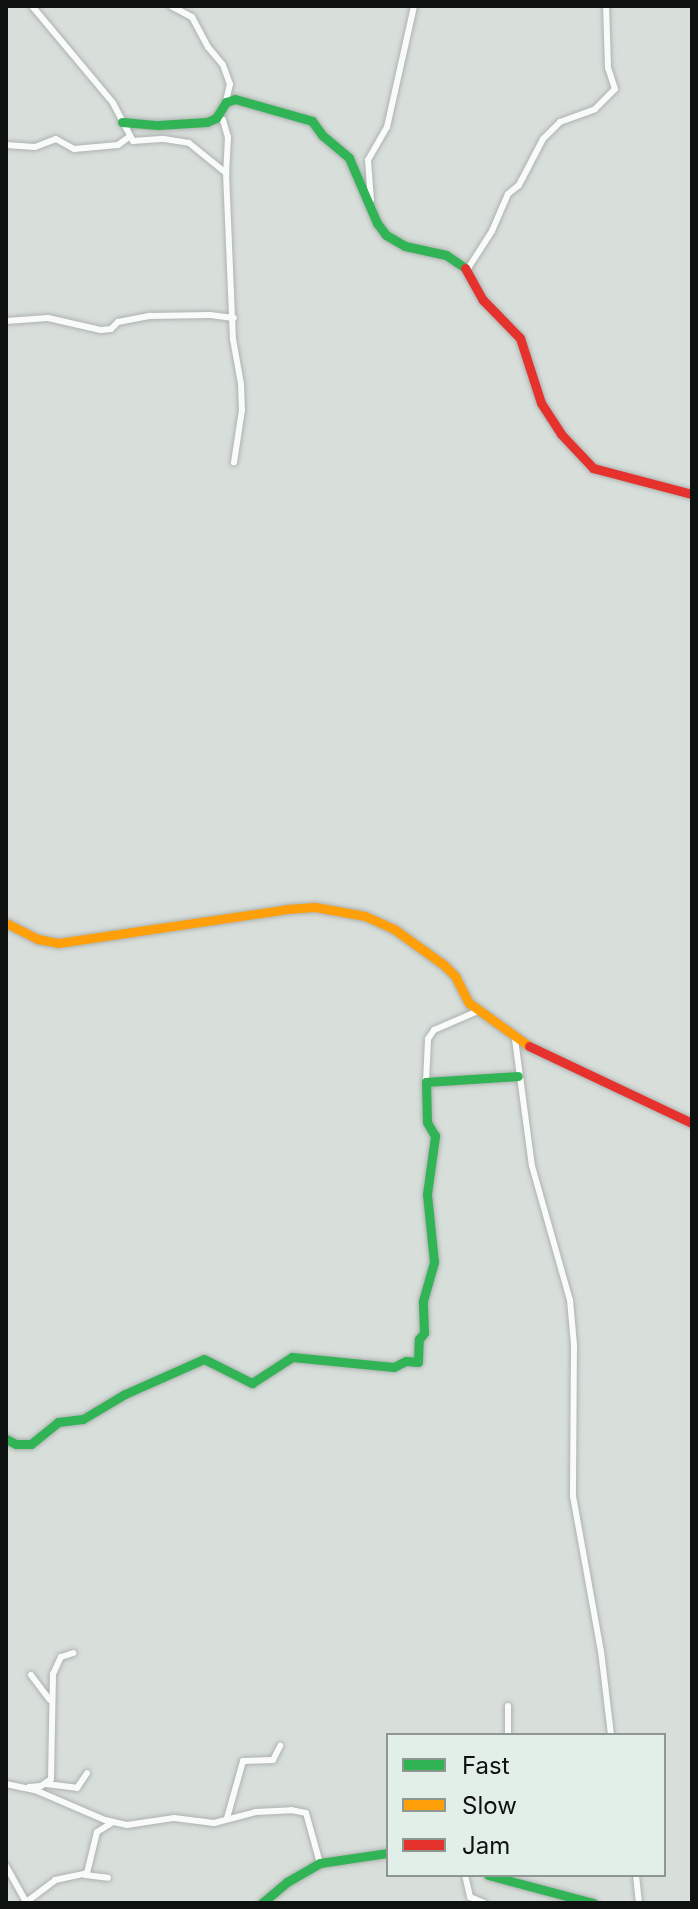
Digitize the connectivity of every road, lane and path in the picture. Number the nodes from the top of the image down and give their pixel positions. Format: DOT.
graph roads {
  1 [pos="32,6"];
  2 [pos="171,6"];
  3 [pos="414,6"];
  4 [pos="606,6"];
  5 [pos="226,102"];
  6 [pos="216,118"];
  7 [pos="122,122"];
  8 [pos="129,137"];
  9 [pos="6,145"];
  10 [pos="226,173"];
  11 [pos="370,207"];
  12 [pos="467,270"];
  13 [pos="234,318"];
  14 [pos="6,321"];
  15 [pos="234,462"];
  16 [pos="692,494"];
  17 [pos="6,923"];
  18 [pos="478,1011"];
  19 [pos="515,1039"];
  20 [pos="518,1076"];
  21 [pos="426,1082"];
  22 [pos="692,1123"];
  23 [pos="6,1439"];
  24 [pos="73,1653"];
  25 [pos="31,1675"];
  26 [pos="50,1700"];
  27 [pos="508,1706"];
  28 [pos="508,1733"];
  29 [pos="611,1733"];
  30 [pos="280,1746"];
  31 [pos="87,1773"];
  32 [pos="6,1784"];
  33 [pos="46,1784"];
  34 [pos="25,1787"];
  35 [pos="227,1818"];
  36 [pos="113,1822"];
  37 [pos="386,1853"];
  38 [pos="320,1863"];
  39 [pos="6,1866"];
  40 [pos="85,1875"];
  41 [pos="465,1877"];
  42 [pos="496,1877"];
  43 [pos="532,1877"];
  44 [pos="636,1877"];
  45 [pos="108,1878"];
  46 [pos="530,1886"];
  47 [pos="25,1902"];
  48 [pos="262,1903"];
  49 [pos="484,1903"];
  50 [pos="593,1903"];
  51 [pos="639,1903"];
  1 -- 7 [label="street"];
  2 -- 5 [label="street"];
  3 -- 11 [label="street"];
  4 -- 12 [label="street"];
  5 -- 6 [label="street"];
  5 -- 11 [label="street"];
  6 -- 7 [label="street"];
  6 -- 10 [label="street"];
  7 -- 8 [label="street"];
  8 -- 9 [label="street"];
  8 -- 10 [label="street"];
  10 -- 13 [label="street"];
  11 -- 12 [label="street"];
  12 -- 16 [label="street"];
  13 -- 14 [label="street"];
  13 -- 15 [label="street"];
  17 -- 18 [label="street"];
  18 -- 19 [label="street"];
  18 -- 21 [label="street"];
  19 -- 20 [label="street"];
  19 -- 22 [label="street"];
  20 -- 21 [label="street"];
  20 -- 29 [label="street"];
  21 -- 23 [label="street"];
  24 -- 26 [label="street"];
  25 -- 26 [label="street"];
  26 -- 33 [label="street"];
  27 -- 28 [label="street"];
  30 -- 35 [label="street"];
  31 -- 33 [label="street"];
  32 -- 34 [label="street"];
  33 -- 34 [label="street"];
  34 -- 36 [label="street"];
  35 -- 36 [label="street"];
  35 -- 38 [label="street"];
  36 -- 40 [label="street"];
  37 -- 38 [label="street"];
  38 -- 48 [label="street"];
  39 -- 47 [label="street"];
  40 -- 45 [label="street"];
  40 -- 47 [label="street"];
  41 -- 49 [label="street"];
  42 -- 46 [label="street"];
  43 -- 46 [label="street"];
  44 -- 51 [label="street"];
  46 -- 50 [label="street"];
}
